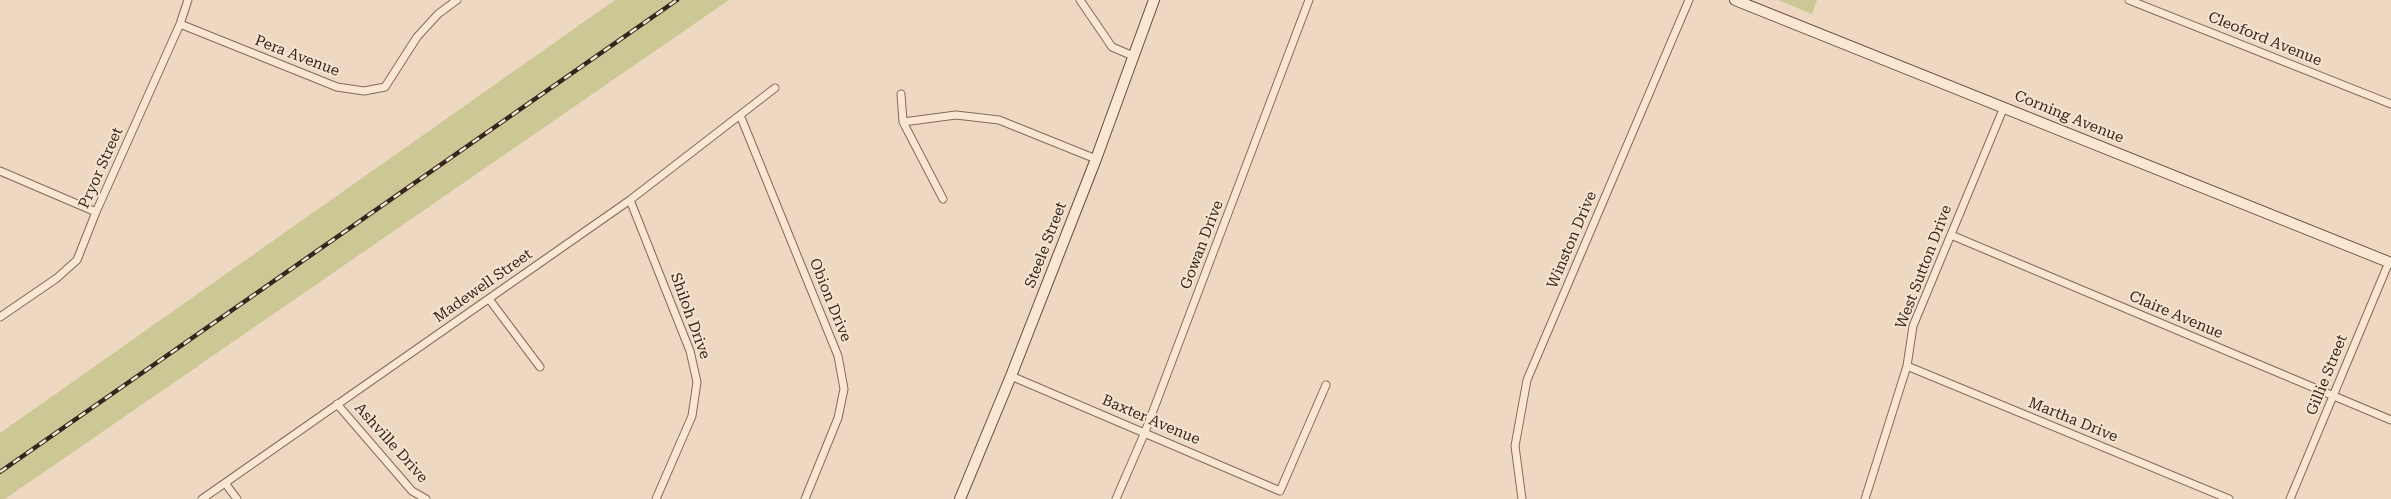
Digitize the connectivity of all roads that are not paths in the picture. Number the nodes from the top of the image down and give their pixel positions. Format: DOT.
graph roads {
  1 [pos="188,0"];
  2 [pos="457,0"];
  3 [pos="1080,0"];
  4 [pos="1154,0"];
  5 [pos="1310,0"];
  6 [pos="1690,0"];
  7 [pos="1735,0"];
  8 [pos="2129,0"];
  9 [pos="2146,3"];
  10 [pos="180,24"];
  11 [pos="1133,56"];
  12 [pos="775,88"];
  13 [pos="901,94"];
  14 [pos="2391,104"];
  15 [pos="2004,107"];
  16 [pos="740,115"];
  17 [pos="903,122"];
  18 [pos="1096,159"];
  19 [pos="0,171"];
  20 [pos="630,200"];
  21 [pos="943,200"];
  22 [pos="96,212"];
  23 [pos="1951,235"];
  24 [pos="2390,262"];
  25 [pos="489,299"];
  26 [pos="0,317"];
  27 [pos="1907,366"];
  28 [pos="540,367"];
  29 [pos="1011,376"];
  30 [pos="1326,385"];
  31 [pos="2333,396"];
  32 [pos="337,404"];
  33 [pos="2391,420"];
  34 [pos="1145,432"];
  35 [pos="225,483"];
  36 [pos="202,499"];
  37 [pos="237,499"];
  38 [pos="426,499"];
  39 [pos="656,499"];
  40 [pos="805,499"];
  41 [pos="960,499"];
  42 [pos="1116,499"];
  43 [pos="1522,499"];
  44 [pos="1865,499"];
  45 [pos="2228,499"];
  46 [pos="2290,499"];
  1 -- 10 [label="street, Pryor Street"];
  2 -- 10 [label="street, Pera Avenue"];
  3 -- 11 [label="street"];
  4 -- 11 [label="street, Steele Street"];
  5 -- 34 [label="street, Gowan Drive"];
  6 -- 43 [label="street, Winston Drive"];
  7 -- 15 [label="street, Corning Avenue"];
  8 -- 9 [label="street, Cleoford Avenue"];
  9 -- 14 [label="street, Cleoford Avenue"];
  10 -- 22 [label="street, Pryor Street"];
  11 -- 18 [label="street, Steele Street"];
  12 -- 16 [label="street, Madewell Street"];
  13 -- 17 [label="street"];
  15 -- 23 [label="street, West Sutton Drive"];
  15 -- 24 [label="street, Corning Avenue"];
  16 -- 20 [label="street, Madewell Street"];
  16 -- 40 [label="street, Obion Drive"];
  17 -- 18 [label="street"];
  17 -- 21 [label="street"];
  18 -- 29 [label="street, Steele Street"];
  19 -- 22 [label="street"];
  20 -- 25 [label="street, Madewell Street"];
  20 -- 39 [label="street, Shiloh Drive"];
  22 -- 26 [label="street, Pryor Street"];
  23 -- 27 [label="street, West Sutton Drive"];
  23 -- 31 [label="street, Claire Avenue"];
  24 -- 31 [label="street, Gillie Street"];
  25 -- 28 [label="street"];
  25 -- 32 [label="street, Madewell Street"];
  27 -- 44 [label="street, West Sutton Drive"];
  27 -- 45 [label="street, Martha Drive"];
  29 -- 34 [label="street, Baxter Avenue"];
  29 -- 41 [label="street, Steele Street"];
  30 -- 34 [label="street, Baxter Avenue"];
  31 -- 33 [label="street, Claire Avenue"];
  31 -- 46 [label="street, Gillie Street"];
  32 -- 35 [label="street, Madewell Street"];
  32 -- 38 [label="street, Ashville Drive"];
  34 -- 42 [label="street, Gowan Drive"];
  35 -- 36 [label="street, Madewell Street"];
  35 -- 37 [label="street"];
}
